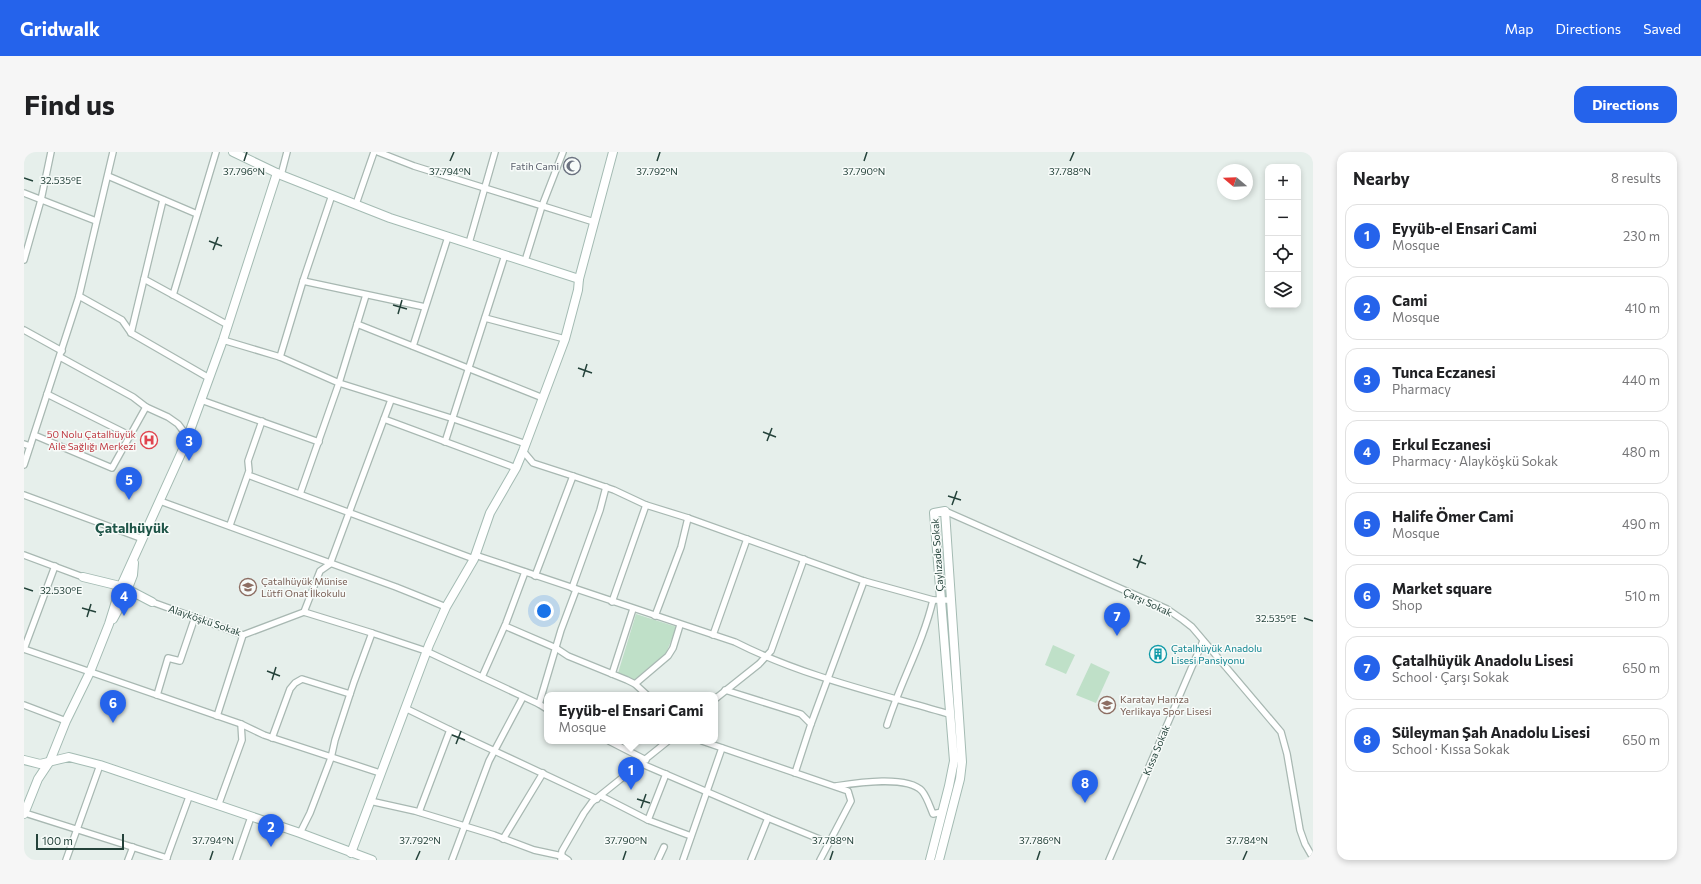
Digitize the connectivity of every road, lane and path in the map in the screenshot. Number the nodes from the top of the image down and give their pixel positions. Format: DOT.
graph roads {
  1 [pos="52,152"];
  2 [pos="113,152"];
  3 [pos="216,152"];
  4 [pos="233,152"];
  5 [pos="287,152"];
  6 [pos="374,152"];
  7 [pos="378,152"];
  8 [pos="495,152"];
  9 [pos="563,152"];
  10 [pos="613,152"];
  11 [pos="279,174"];
  12 [pos="108,176"];
  13 [pos="484,189"];
  14 [pos="24,193"];
  15 [pos="332,195"];
  16 [pos="41,200"];
  17 [pos="163,200"];
  18 [pos="356,204"];
  19 [pos="542,206"];
  20 [pos="197,214"];
  21 [pos="96,221"];
  22 [pos="594,222"];
  23 [pos="448,237"];
  24 [pos="469,243"];
  25 [pos="505,255"];
  26 [pos="24,260"];
  27 [pos="525,261"];
  28 [pos="144,279"];
  29 [pos="579,279"];
  30 [pos="303,281"];
  31 [pos="173,295"];
  32 [pos="366,295"];
  33 [pos="80,296"];
  34 [pos="425,307"];
  35 [pos="485,318"];
  36 [pos="357,324"];
  37 [pos="228,325"];
  38 [pos="24,330"];
  39 [pos="131,333"];
  40 [pos="565,339"];
  41 [pos="223,340"];
  42 [pos="413,346"];
  43 [pos="61,354"];
  44 [pos="280,357"];
  45 [pos="470,368"];
  46 [pos="209,378"];
  47 [pos="339,383"];
  48 [pos="47,394"];
  49 [pos="543,398"];
  50 [pos="201,400"];
  51 [pos="391,400"];
  52 [pos="146,407"];
  53 [pos="384,419"];
  54 [pos="454,419"];
  55 [pos="262,421"];
  56 [pos="34,435"];
  57 [pos="131,436"];
  58 [pos="187,436"];
  59 [pos="319,442"];
  60 [pos="445,442"];
  61 [pos="27,445"];
  62 [pos="524,448"];
  63 [pos="24,465"];
  64 [pos="516,468"];
  65 [pos="248,475"];
  66 [pos="573,476"];
  67 [pos="606,487"];
  68 [pos="300,494"];
  69 [pos="24,495"];
  70 [pos="160,500"];
  71 [pos="646,505"];
  72 [pos="945,511"];
  73 [pos="349,513"];
  74 [pos="688,518"];
  75 [pos="230,525"];
  76 [pos="143,539"];
  77 [pos="747,539"];
  78 [pos="24,555"];
  79 [pos="474,557"];
  80 [pos="804,559"];
  81 [pos="330,564"];
  82 [pos="55,566"];
  83 [pos="525,572"];
  84 [pos="535,576"];
  85 [pos="83,577"];
  86 [pos="864,581"];
  87 [pos="574,589"];
  88 [pos="123,591"];
  89 [pos="937,600"];
  90 [pos="950,600"];
  91 [pos="152,602"];
  92 [pos="612,602"];
  93 [pos="446,608"];
  94 [pos="632,609"];
  95 [pos="304,612"];
  96 [pos="655,616"];
  97 [pos="195,617"];
  98 [pos="680,625"];
  99 [pos="505,626"];
  100 [pos="372,633"];
  101 [pos="243,635"];
  102 [pos="713,635"];
  103 [pos="1203,641"];
  104 [pos="556,648"];
  105 [pos="24,649"];
  106 [pos="426,652"];
  107 [pos="766,658"];
  108 [pos="90,672"];
  109 [pos="612,674"];
  110 [pos="482,677"];
  111 [pos="829,679"];
  112 [pos="635,684"];
  113 [pos="725,690"];
  114 [pos="644,692"];
  115 [pos="350,694"];
  116 [pos="157,695"];
  117 [pos="718,696"];
  118 [pos="524,697"];
  119 [pos="895,699"];
  120 [pos="24,704"];
  121 [pos="539,704"];
  122 [pos="544,707"];
  123 [pos="405,708"];
  124 [pos="949,714"];
  125 [pos="217,716"];
  126 [pos="66,721"];
  127 [pos="241,724"];
  128 [pos="811,724"];
  129 [pos="887,725"];
  130 [pos="450,730"];
  131 [pos="272,738"];
  132 [pos="614,744"];
  133 [pos="665,744"];
  134 [pos="711,744"];
  135 [pos="722,748"];
  136 [pos="495,750"];
  137 [pos="331,758"];
  138 [pos="24,760"];
  139 [pos="50,761"];
  140 [pos="644,762"];
  141 [pos="100,765"];
  142 [pos="380,773"];
  143 [pos="543,773"];
  144 [pos="795,773"];
  145 [pos="666,774"];
  146 [pos="836,786"];
  147 [pos="707,793"];
  148 [pos="189,796"];
  149 [pos="599,798"];
  150 [pos="370,801"];
  151 [pos="218,806"];
  152 [pos="419,812"];
  153 [pos="942,812"];
  154 [pos="24,814"];
  155 [pos="251,817"];
  156 [pos="768,818"];
  157 [pos="648,820"];
  158 [pos="464,826"];
  159 [pos="77,829"];
  160 [pos="300,833"];
  161 [pos="692,836"];
  162 [pos="503,838"];
  163 [pos="829,842"];
  164 [pos="133,847"];
  165 [pos="664,847"];
  166 [pos="352,853"];
  167 [pos="561,858"];
  168 [pos="1313,858"];
  169 [pos="167,859"];
  170 [pos="66,860"];
  171 [pos="128,860"];
  172 [pos="236,860"];
  173 [pos="372,860"];
  174 [pos="452,860"];
  175 [pos="568,860"];
  176 [pos="658,860"];
  177 [pos="683,860"];
  178 [pos="751,860"];
  179 [pos="823,860"];
  180 [pos="930,860"];
  181 [pos="939,860"];
  182 [pos="1109,860"];
  1 -- 16 [label="street"];
  2 -- 12 [label="street"];
  3 -- 20 [label="street"];
  4 -- 11 [label="street"];
  5 -- 11 [label="street"];
  6 -- 18 [label="street"];
  7 -- 13 [label="street"];
  8 -- 13 [label="street"];
  9 -- 19 [label="street"];
  10 -- 22 [label="street"];
  11 -- 15 [label="street"];
  11 -- 37 [label="street"];
  12 -- 17 [label="street"];
  12 -- 21 [label="street"];
  13 -- 19 [label="street"];
  13 -- 24 [label="street"];
  14 -- 16 [label="street"];
  15 -- 18 [label="street"];
  15 -- 30 [label="street"];
  16 -- 21 [label="street"];
  16 -- 26 [label="street"];
  17 -- 20 [label="street"];
  17 -- 28 [label="street"];
  18 -- 23 [label="street"];
  19 -- 22 [label="street"];
  19 -- 27 [label="street"];
  20 -- 31 [label="street"];
  21 -- 33 [label="street"];
  22 -- 29 [label="street"];
  23 -- 24 [label="street"];
  23 -- 34 [label="street"];
  24 -- 25 [label="street"];
  25 -- 27 [label="street"];
  25 -- 35 [label="street"];
  27 -- 29 [label="street"];
  28 -- 31 [label="street"];
  28 -- 39 [label="street"];
  29 -- 40 [label="street"];
  30 -- 32 [label="street"];
  30 -- 44 [label="street"];
  31 -- 37 [label="street"];
  32 -- 34 [label="street"];
  32 -- 36 [label="street"];
  33 -- 39 [label="street"];
  33 -- 43 [label="street"];
  34 -- 42 [label="street"];
  35 -- 40 [label="street"];
  35 -- 45 [label="street"];
  36 -- 42 [label="street"];
  36 -- 47 [label="street"];
  37 -- 41 [label="street"];
  38 -- 43 [label="street"];
  39 -- 46 [label="street"];
  40 -- 49 [label="street"];
  41 -- 44 [label="street"];
  41 -- 46 [label="street"];
  42 -- 45 [label="street"];
  43 -- 48 [label="street"];
  43 -- 52 [label="street"];
  44 -- 47 [label="street"];
  45 -- 49 [label="street"];
  45 -- 54 [label="street"];
  46 -- 50 [label="street"];
  47 -- 51 [label="street"];
  47 -- 59 [label="street"];
  48 -- 56 [label="street"];
  48 -- 57 [label="street"];
  49 -- 62 [label="street"];
  50 -- 55 [label="street"];
  50 -- 58 [label="street"];
  51 -- 53 [label="street"];
  51 -- 54 [label="street"];
  52 -- 57 [label="street"];
  52 -- 58 [label="street"];
  53 -- 60 [label="street"];
  53 -- 73 [label="street"];
  54 -- 60 [label="street"];
  54 -- 62 [label="street"];
  55 -- 59 [label="street"];
  55 -- 65 [label="street"];
  56 -- 57 [label="street"];
  56 -- 61 [label="street"];
  58 -- 70 [label="street"];
  59 -- 68 [label="street"];
  60 -- 64 [label="street"];
  61 -- 63 [label="street"];
  62 -- 64 [label="street"];
  62 -- 66 [label="street"];
  64 -- 79 [label="street"];
  65 -- 68 [label="street"];
  65 -- 75 [label="street"];
  66 -- 67 [label="street"];
  66 -- 84 [label="street"];
  67 -- 71 [label="street"];
  67 -- 87 [label="street"];
  68 -- 73 [label="street"];
  69 -- 76 [label="street"];
  70 -- 75 [label="street"];
  70 -- 76 [label="street"];
  71 -- 74 [label="street"];
  71 -- 92 [label="street"];
  72 -- 89 [label="street, Çaylızade Sokak"];
  72 -- 90 [label="street, Çaylızade Sokak"];
  72 -- 103 [label="street, Çarşı Sokak"];
  73 -- 79 [label="street"];
  73 -- 81 [label="street"];
  74 -- 77 [label="street"];
  74 -- 96 [label="street"];
  75 -- 81 [label="street"];
  76 -- 88 [label="street"];
  77 -- 80 [label="street"];
  77 -- 102 [label="street"];
  78 -- 82 [label="street"];
  79 -- 83 [label="street"];
  79 -- 93 [label="street"];
  80 -- 86 [label="street"];
  80 -- 107 [label="street"];
  81 -- 93 [label="street"];
  81 -- 95 [label="street"];
  82 -- 85 [label="street"];
  82 -- 105 [label="street"];
  83 -- 84 [label="street"];
  83 -- 99 [label="street"];
  84 -- 87 [label="street"];
  85 -- 88 [label="street"];
  86 -- 89 [label="street"];
  86 -- 111 [label="street"];
  87 -- 92 [label="street"];
  87 -- 104 [label="street"];
  88 -- 91 [label="street"];
  88 -- 108 [label="street"];
  89 -- 90 [label="street"];
  89 -- 119 [label="street"];
  89 -- 124 [label="street, Çaylızade Sokak"];
  90 -- 181 [label="street, Çaylızade Sokak"];
  91 -- 97 [label="street, Alayköşkü Sokak"];
  92 -- 94 [label="street"];
  93 -- 106 [label="street"];
  94 -- 96 [label="street"];
  94 -- 109 [label="street"];
  95 -- 100 [label="street"];
  95 -- 101 [label="street, Alayköşkü Sokak"];
  96 -- 98 [label="street"];
  97 -- 101 [label="street, Alayköşkü Sokak"];
  97 -- 116 [label="street"];
  98 -- 102 [label="street"];
  98 -- 112 [label="street"];
  99 -- 104 [label="street"];
  99 -- 110 [label="street"];
  100 -- 106 [label="street"];
  100 -- 115 [label="street"];
  101 -- 125 [label="street"];
  102 -- 107 [label="street"];
  103 -- 168 [label="street, Çarşı Sokak"];
  103 -- 182 [label="street, Kıssa Sokak"];
  104 -- 109 [label="street"];
  104 -- 121 [label="street"];
  105 -- 108 [label="street"];
  106 -- 110 [label="street"];
  106 -- 123 [label="street"];
  107 -- 111 [label="street"];
  107 -- 113 [label="street"];
  108 -- 116 [label="street"];
  108 -- 126 [label="street"];
  109 -- 112 [label="street"];
  110 -- 118 [label="street"];
  111 -- 119 [label="street"];
  111 -- 128 [label="street"];
  112 -- 114 [label="street"];
  113 -- 117 [label="street"];
  113 -- 128 [label="street"];
  115 -- 131 [label="street"];
  115 -- 137 [label="street"];
  116 -- 125 [label="street"];
  118 -- 121 [label="street"];
  118 -- 136 [label="street"];
  119 -- 124 [label="street"];
  119 -- 129 [label="street"];
  120 -- 126 [label="street"];
  121 -- 122 [label="street"];
  123 -- 130 [label="street"];
  123 -- 142 [label="street"];
  124 -- 153 [label="street, Çaylızade Sokak"];
  125 -- 127 [label="street"];
  126 -- 139 [label="street"];
  127 -- 131 [label="street"];
  127 -- 151 [label="street"];
  128 -- 144 [label="street"];
  130 -- 136 [label="street"];
  130 -- 152 [label="street"];
  131 -- 137 [label="street"];
  132 -- 140 [label="street"];
  133 -- 140 [label="street"];
  134 -- 135 [label="street"];
  135 -- 144 [label="street"];
  135 -- 147 [label="street"];
  136 -- 143 [label="street"];
  136 -- 158 [label="street"];
  137 -- 142 [label="street"];
  137 -- 160 [label="street"];
  138 -- 139 [label="street"];
  139 -- 141 [label="street"];
  139 -- 154 [label="street"];
  140 -- 145 [label="street"];
  140 -- 149 [label="street"];
  141 -- 148 [label="street"];
  141 -- 159 [label="street"];
  142 -- 150 [label="street"];
  143 -- 149 [label="street"];
  143 -- 162 [label="street"];
  144 -- 146 [label="street"];
  145 -- 147 [label="street"];
  145 -- 157 [label="street"];
  146 -- 153 [label="street"];
  146 -- 163 [label="street"];
  147 -- 156 [label="street"];
  147 -- 161 [label="street"];
  148 -- 151 [label="street"];
  148 -- 169 [label="street"];
  149 -- 157 [label="street"];
  149 -- 167 [label="street"];
  150 -- 152 [label="street"];
  150 -- 166 [label="street"];
  151 -- 155 [label="street"];
  152 -- 158 [label="street"];
  153 -- 180 [label="street, Çaylızade Sokak"];
  154 -- 159 [label="street"];
  155 -- 160 [label="street"];
  155 -- 172 [label="street"];
  156 -- 163 [label="street"];
  156 -- 178 [label="street"];
  157 -- 161 [label="street"];
  158 -- 162 [label="street"];
  158 -- 174 [label="street"];
  159 -- 164 [label="street"];
  159 -- 170 [label="street"];
  160 -- 166 [label="street"];
  161 -- 177 [label="street"];
  162 -- 167 [label="street"];
  163 -- 179 [label="street"];
  164 -- 169 [label="street"];
  164 -- 171 [label="street"];
  165 -- 176 [label="street"];
  166 -- 173 [label="street"];
  167 -- 175 [label="street"];
}
